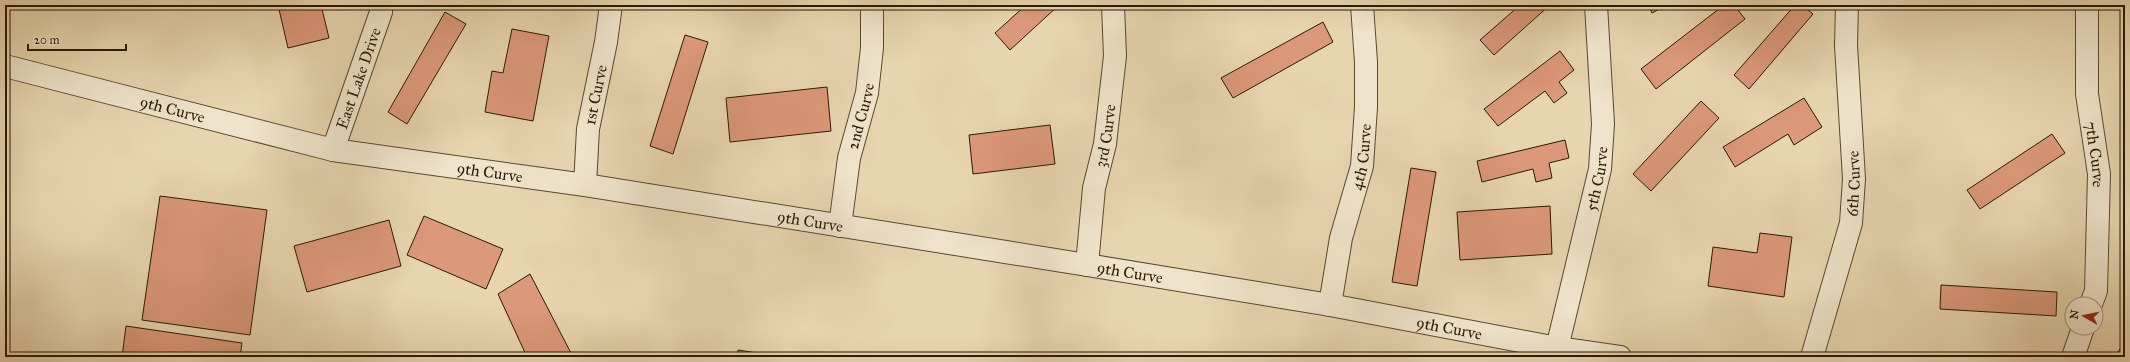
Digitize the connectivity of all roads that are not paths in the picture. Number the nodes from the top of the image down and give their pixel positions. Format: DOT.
graph roads {
  1 [pos="381,5"];
  2 [pos="611,5"];
  3 [pos="872,5"];
  4 [pos="1113,5"];
  5 [pos="1362,5"];
  6 [pos="1596,5"];
  7 [pos="1847,5"];
  8 [pos="2087,5"];
  9 [pos="5,66"];
  10 [pos="333,150"];
  11 [pos="585,185"];
  12 [pos="840,226"];
  13 [pos="1087,265"];
  14 [pos="2094,296"];
  15 [pos="1330,304"];
  16 [pos="2080,336"];
  17 [pos="1557,348"];
  18 [pos="1620,357"];
  19 [pos="1812,357"];
  20 [pos="2072,357"];
  1 -- 10 [label="street, East Lake Drive"];
  2 -- 11 [label="street, 1st Curve"];
  3 -- 12 [label="street, 2nd Curve"];
  4 -- 13 [label="street, 3rd Curve"];
  5 -- 15 [label="street, 4th Curve"];
  6 -- 17 [label="street, 5th Curve"];
  7 -- 19 [label="street, 6th Curve"];
  8 -- 14 [label="street, 7th Curve"];
  9 -- 10 [label="street, 9th Curve"];
  10 -- 11 [label="street, 9th Curve"];
  11 -- 12 [label="street, 9th Curve"];
  12 -- 13 [label="street, 9th Curve"];
  13 -- 15 [label="street, 9th Curve"];
  15 -- 17 [label="street, 9th Curve"];
  16 -- 20 [label="street"];
  17 -- 18 [label="street, 9th Curve"];
}
